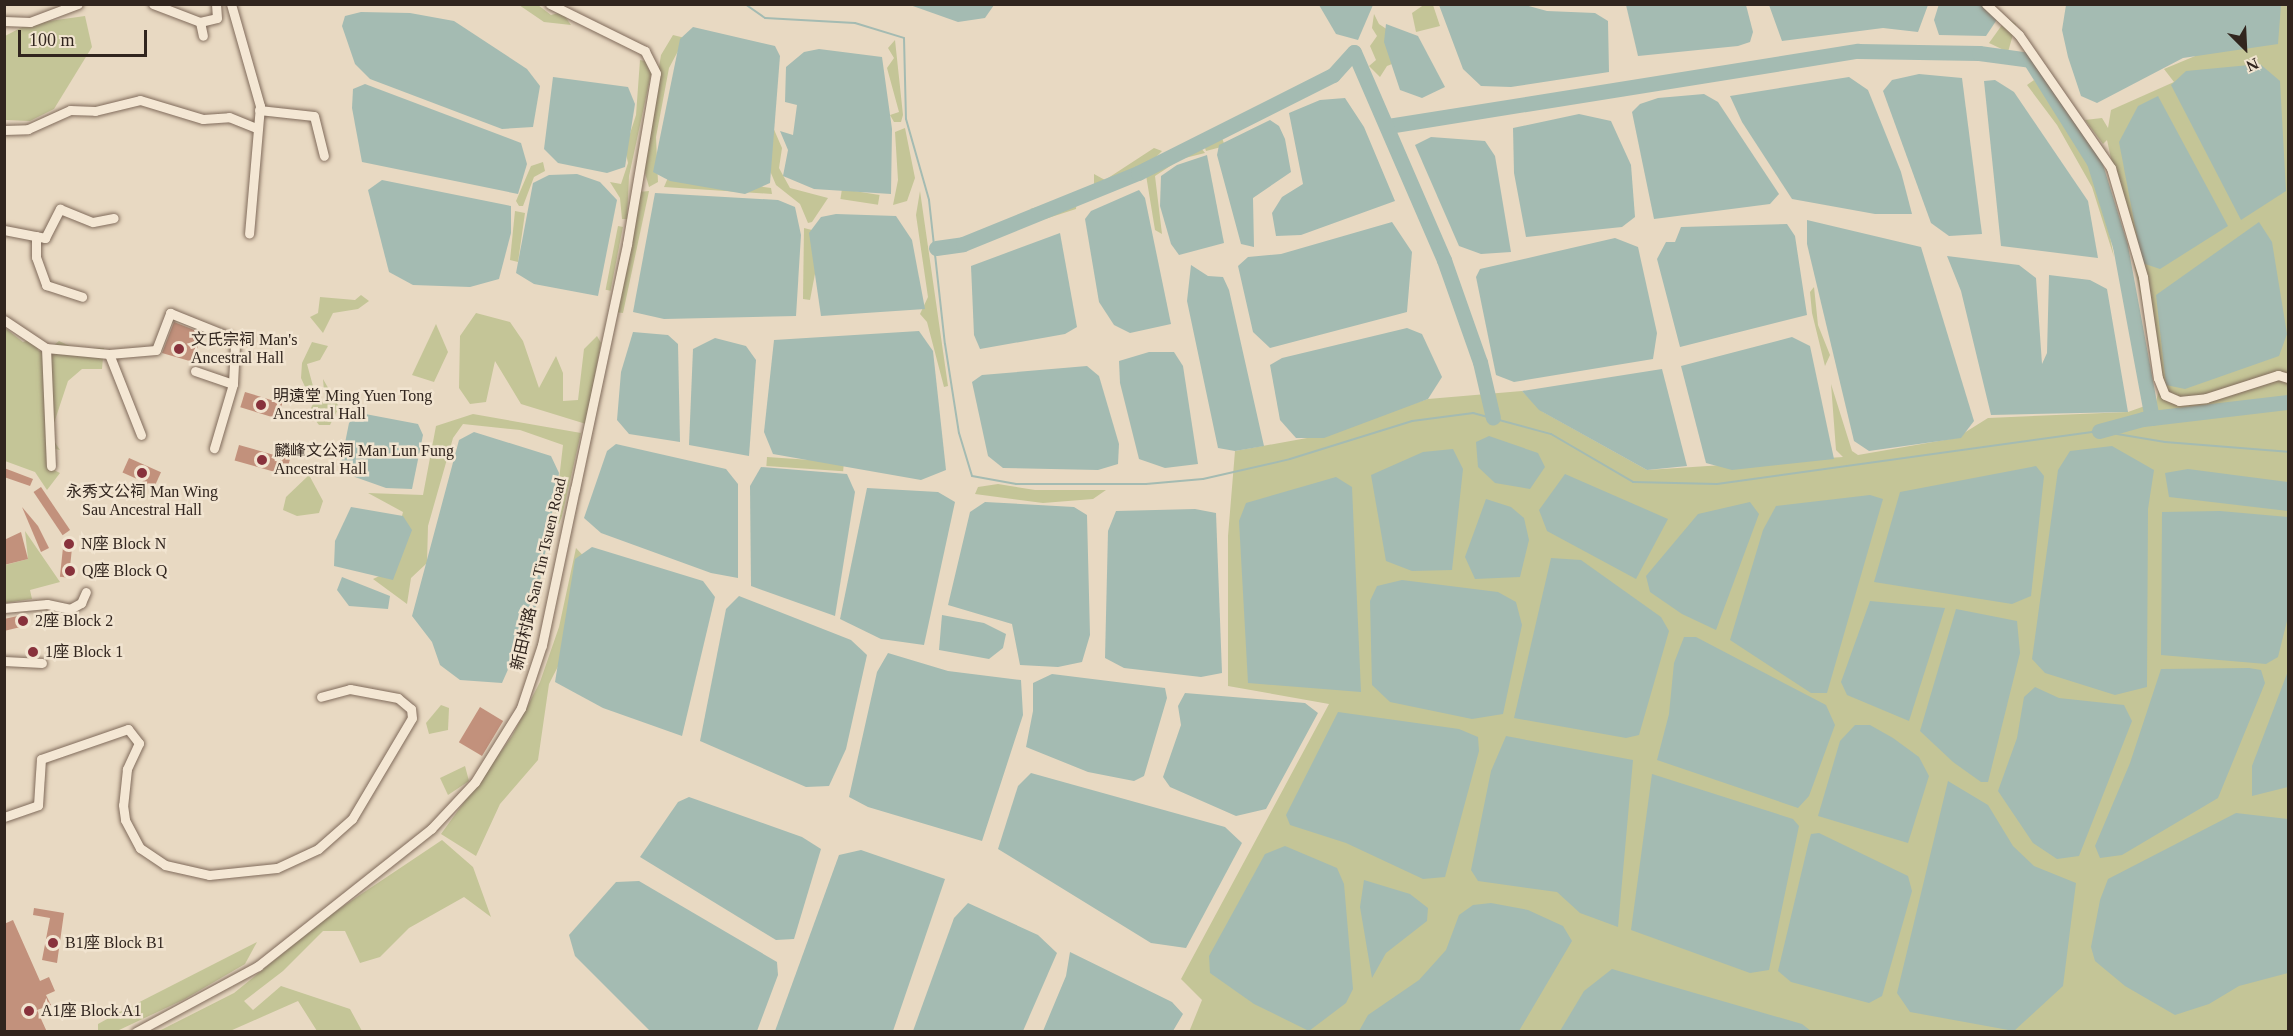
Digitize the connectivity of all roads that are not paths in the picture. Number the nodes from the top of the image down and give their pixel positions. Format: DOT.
graph roads {
  1 [pos="78,4"];
  2 [pos="153,4"];
  3 [pos="216,4"];
  4 [pos="231,4"];
  5 [pos="550,4"];
  6 [pos="1986,4"];
  7 [pos="4,21"];
  8 [pos="200,22"];
  9 [pos="203,36"];
  10 [pos="259,110"];
  11 [pos="256,128"];
  12 [pos="4,130"];
  13 [pos="324,156"];
  14 [pos="114,218"];
  15 [pos="4,230"];
  16 [pos="249,234"];
  17 [pos="36,236"];
  18 [pos="82,297"];
  19 [pos="4,320"];
  20 [pos="46,348"];
  21 [pos="109,354"];
  22 [pos="195,371"];
  23 [pos="2289,378"];
  24 [pos="233,384"];
  25 [pos="141,435"];
  26 [pos="214,448"];
  27 [pos="51,466"];
  28 [pos="86,592"];
  29 [pos="4,608"];
  30 [pos="4,661"];
  31 [pos="42,663"];
  32 [pos="321,697"];
  33 [pos="4,818"];
  34 [pos="136,1032"];
  1 -- 7 [label="street"];
  2 -- 8 [label="street"];
  3 -- 8 [label="street"];
  4 -- 10 [label="street"];
  5 -- 34 [label="street, 新田村路 San Tin Tsuen Road"];
  6 -- 23 [label="street"];
  8 -- 9 [label="street"];
  10 -- 11 [label="street"];
  10 -- 13 [label="street"];
  11 -- 12 [label="street"];
  11 -- 16 [label="street"];
  14 -- 17 [label="street"];
  15 -- 17 [label="street"];
  17 -- 18 [label="street"];
  19 -- 20 [label="street"];
  20 -- 21 [label="street"];
  20 -- 27 [label="street"];
  21 -- 24 [label="street"];
  21 -- 25 [label="street"];
  22 -- 24 [label="street"];
  24 -- 26 [label="street"];
  28 -- 29 [label="street"];
  30 -- 31 [label="street"];
  32 -- 33 [label="street"];
}
